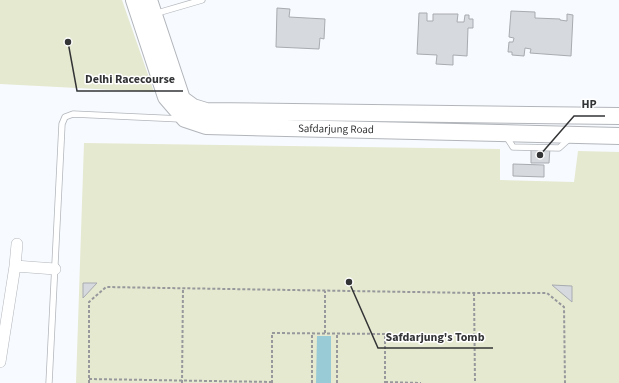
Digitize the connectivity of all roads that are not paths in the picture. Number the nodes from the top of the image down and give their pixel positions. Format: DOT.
graph roads {
  1 [pos="134,0"];
  2 [pos="202,0"];
  3 [pos="152,7"];
  4 [pos="504,114"];
  5 [pos="615,114"];
  6 [pos="196,115"];
  7 [pos="504,133"];
  8 [pos="618,136"];
  9 [pos="17,244"];
  10 [pos="15,266"];
  11 [pos="55,269"];
  12 [pos="0,362"];
  13 [pos="50,383"];
  1 -- 6 [label="main road"];
  2 -- 3 [label="lane"];
  3 -- 6 [label="main road, Safdarjung Road"];
  4 -- 5 [label="main road, Safdarjung Road"];
  4 -- 6 [label="main road, Safdarjung Road"];
  4 -- 7 [label="main road"];
  6 -- 7 [label="main road, Safdarjung Road"];
  6 -- 11 [label="lane"];
  7 -- 8 [label="main road, Safdarjung Road"];
  9 -- 10 [label="street"];
  10 -- 11 [label="street"];
  10 -- 12 [label="street"];
  11 -- 13 [label="lane"];
}
